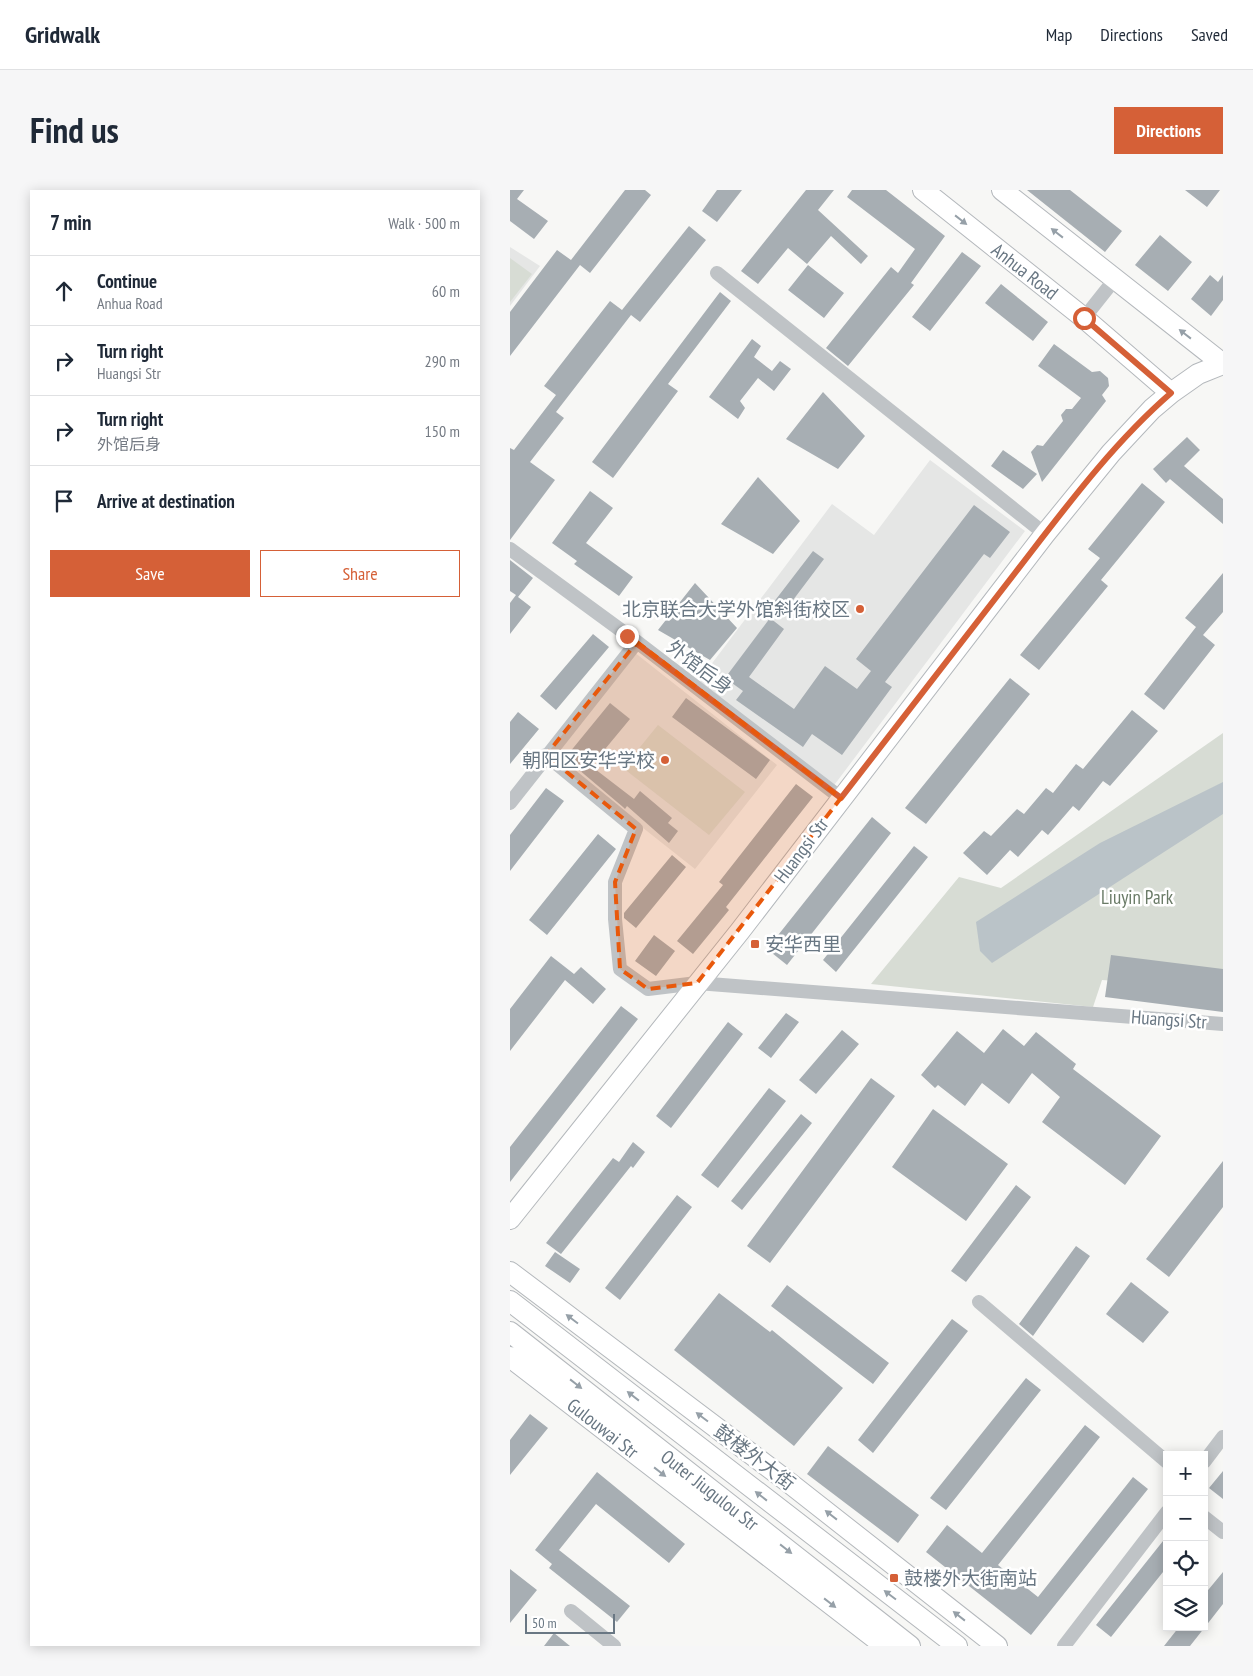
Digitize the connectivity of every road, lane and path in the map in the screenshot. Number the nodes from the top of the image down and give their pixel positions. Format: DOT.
graph roads {
  1 [pos="923,190"];
  2 [pos="1002,190"];
  3 [pos="717,273"];
  4 [pos="1115,279"];
  5 [pos="1084,318"];
  6 [pos="1223,364"];
  7 [pos="1171,393"];
  8 [pos="1045,534"];
  9 [pos="510,550"];
  10 [pos="636,642"];
  11 [pos="546,756"];
  12 [pos="841,798"];
  13 [pos="510,803"];
  14 [pos="697,983"];
  15 [pos="1223,1024"];
  16 [pos="510,1219"];
  17 [pos="510,1272"];
  18 [pos="510,1301"];
  19 [pos="980,1302"];
  20 [pos="510,1332"];
  21 [pos="510,1357"];
  22 [pos="1223,1437"];
  23 [pos="1208,1457"];
  24 [pos="1163,1459"];
  25 [pos="1163,1517"];
  26 [pos="1208,1520"];
  27 [pos="1223,1532"];
  28 [pos="570,1611"];
  29 [pos="614,1646"];
  30 [pos="885,1646"];
  31 [pos="910,1646"];
  32 [pos="957,1646"];
  33 [pos="997,1646"];
  34 [pos="1064,1646"];
  1 -- 5 [label="street, Anhua Road, one-way"];
  4 -- 2 [label="street, one-way"];
  3 -- 8 [label="street"];
  4 -- 5 [label="street"];
  6 -- 4 [label="street, one-way"];
  5 -- 7 [label="street, Anhua Road"];
  6 -- 7 [label="street, Huangsi Str"];
  7 -- 8 [label="street, Huangsi Str"];
  8 -- 12 [label="street, Huangsi Str"];
  9 -- 10 [label="street, 外馆后身"];
  10 -- 11 [label="street"];
  10 -- 12 [label="street, 外馆后身"];
  11 -- 13 [label="street"];
  11 -- 14 [label="street, Huangsi Str"];
  12 -- 14 [label="street, Huangsi Str"];
  14 -- 15 [label="street, Huangsi Str"];
  14 -- 16 [label="street, Huangsi Str"];
  33 -- 17 [label="street, 鼓楼外大街, one-way"];
  32 -- 18 [label="street, 鼓楼外大街, one-way"];
  19 -- 24 [label="street"];
  20 -- 31 [label="street, Outer Jiugulou Str, one-way"];
  21 -- 30 [label="street, Gulouwai Str, one-way"];
  22 -- 23 [label="street"];
  25 -- 34 [label="street"];
  26 -- 27 [label="street"];
  28 -- 29 [label="street"];
}
